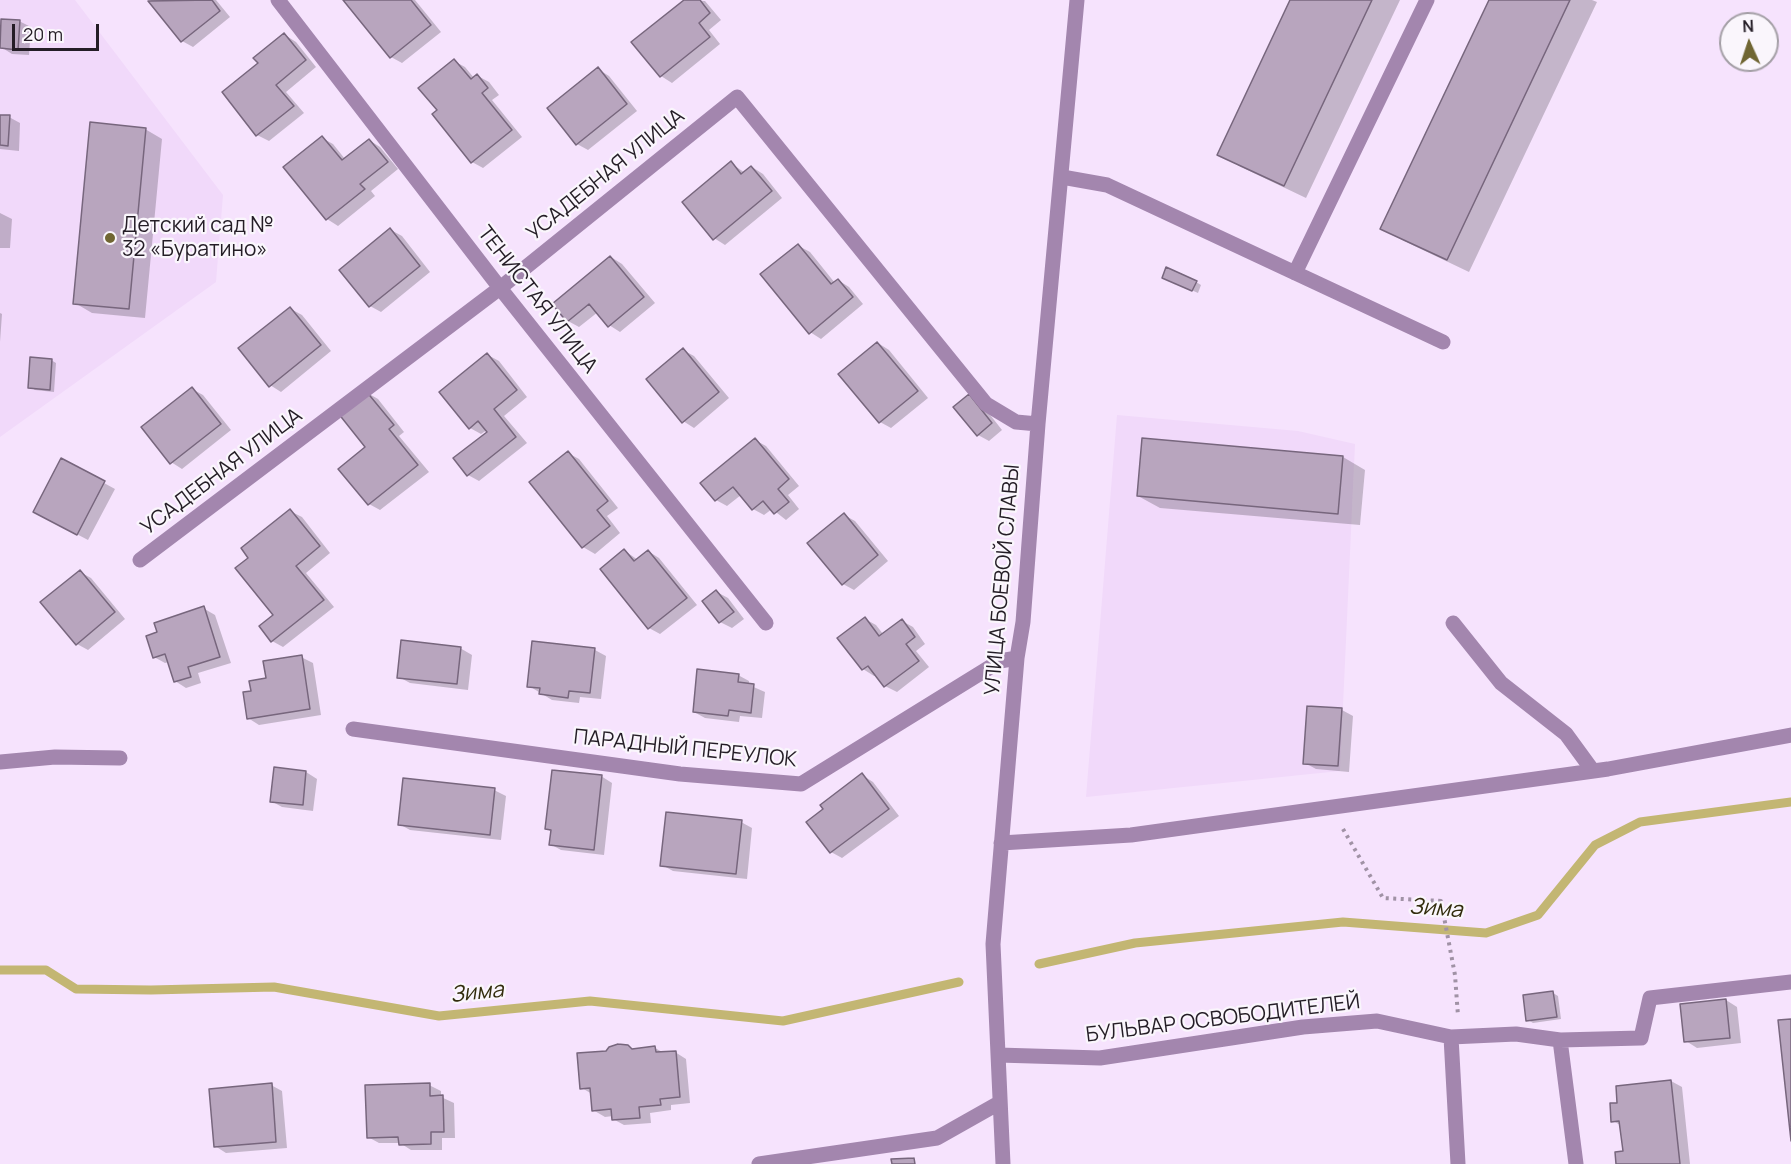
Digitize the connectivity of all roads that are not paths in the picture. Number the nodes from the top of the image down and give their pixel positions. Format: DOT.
graph roads {
  1 [pos="278,0"];
  2 [pos="1077,0"];
  3 [pos="1427,0"];
  4 [pos="1062,177"];
  5 [pos="1295,273"];
  6 [pos="500,288"];
  7 [pos="1443,342"];
  8 [pos="1038,424"];
  9 [pos="140,560"];
  10 [pos="766,623"];
  11 [pos="1453,623"];
  12 [pos="1017,658"];
  13 [pos="353,729"];
  14 [pos="1791,735"];
  15 [pos="120,758"];
  16 [pos="0,762"];
  17 [pos="1593,771"];
  18 [pos="1001,843"];
  19 [pos="1791,982"];
  20 [pos="1455,1037"];
  21 [pos="1560,1040"];
  22 [pos="998,1055"];
  23 [pos="999,1102"];
  24 [pos="759,1164"];
  25 [pos="1003,1164"];
  26 [pos="1458,1164"];
  27 [pos="1576,1164"];
  1 -- 6 [label="street, ТЕНИСТАЯ УЛИЦА"];
  2 -- 4 [label="street, УЛИЦА БОЕВОЙ СЛАВЫ"];
  3 -- 5 [label="street"];
  4 -- 5 [label="street"];
  4 -- 8 [label="street, УЛИЦА БОЕВОЙ СЛАВЫ"];
  5 -- 7 [label="street"];
  6 -- 8 [label="street, УСАДЕБНАЯ УЛИЦА"];
  6 -- 9 [label="street, УСАДЕБНАЯ УЛИЦА"];
  6 -- 10 [label="street, ТЕНИСТАЯ УЛИЦА"];
  8 -- 12 [label="street, УЛИЦА БОЕВОЙ СЛАВЫ"];
  11 -- 17 [label="street"];
  12 -- 13 [label="street, ПАРАДНЫЙ ПЕРЕУЛОК"];
  12 -- 18 [label="street, УЛИЦА БОЕВОЙ СЛАВЫ"];
  14 -- 17 [label="street"];
  15 -- 16 [label="street"];
  17 -- 18 [label="street"];
  18 -- 22 [label="street, УЛИЦА БОЕВОЙ СЛАВЫ"];
  19 -- 21 [label="street, БУЛЬВАР ОСВОБОДИТЕЛЕЙ"];
  20 -- 21 [label="street, БУЛЬВАР ОСВОБОДИТЕЛЕЙ"];
  20 -- 22 [label="street, БУЛЬВАР ОСВОБОДИТЕЛЕЙ"];
  20 -- 26 [label="street"];
  21 -- 27 [label="street"];
  22 -- 23 [label="street, УЛИЦА БОЕВОЙ СЛАВЫ"];
  23 -- 24 [label="street"];
  23 -- 25 [label="street, УЛИЦА БОЕВОЙ СЛАВЫ"];
}
